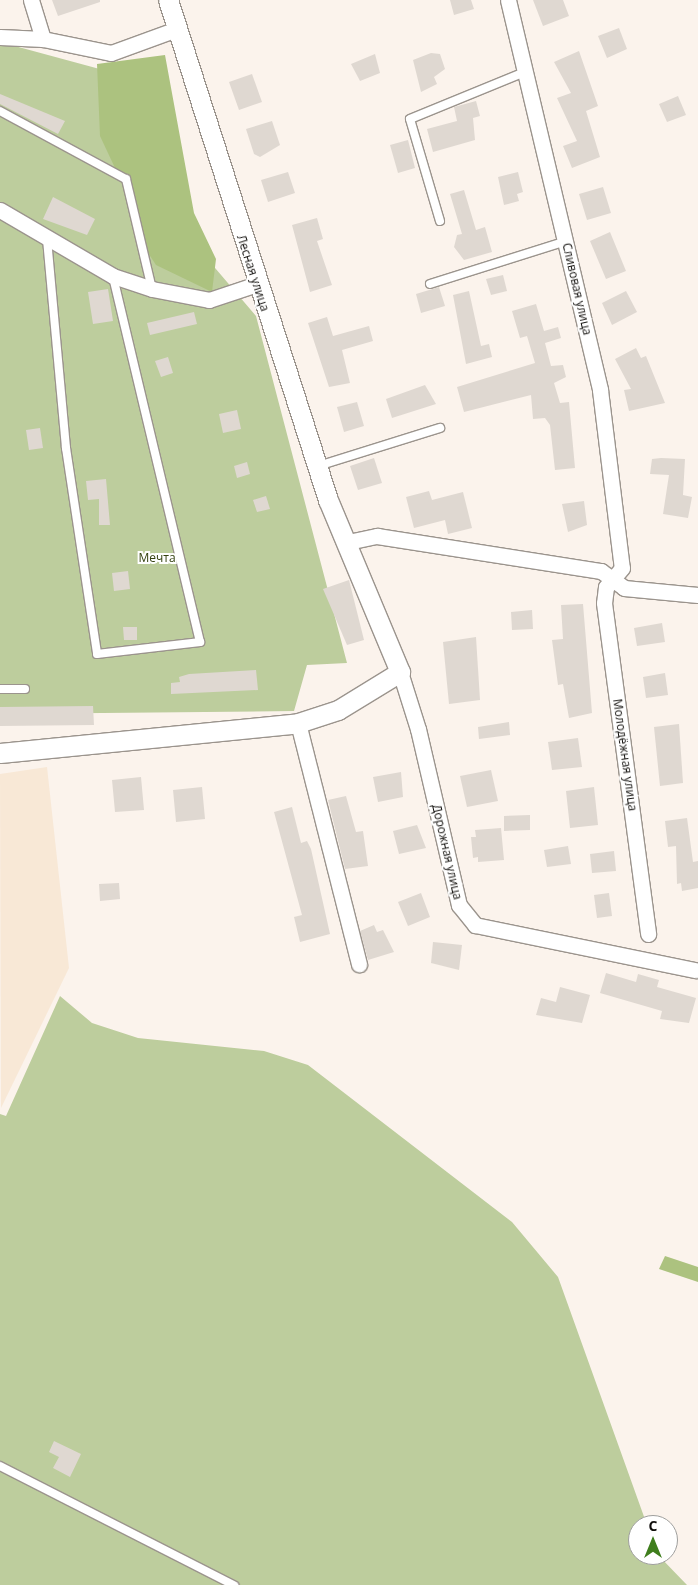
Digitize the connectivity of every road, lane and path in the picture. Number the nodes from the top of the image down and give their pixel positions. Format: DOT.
graph roads {
  1 [pos="31,0"];
  2 [pos="168,0"];
  3 [pos="508,0"];
  4 [pos="177,29"];
  5 [pos="0,37"];
  6 [pos="43,39"];
  7 [pos="527,71"];
  8 [pos="0,111"];
  9 [pos="0,210"];
  10 [pos="440,221"];
  11 [pos="47,236"];
  12 [pos="566,242"];
  13 [pos="113,276"];
  14 [pos="257,284"];
  15 [pos="430,284"];
  16 [pos="152,290"];
  17 [pos="440,428"];
  18 [pos="317,466"];
  19 [pos="348,542"];
  20 [pos="613,579"];
  21 [pos="698,595"];
  22 [pos="400,672"];
  23 [pos="25,688"];
  24 [pos="0,689"];
  25 [pos="298,723"];
  26 [pos="0,753"];
  27 [pos="648,934"];
  28 [pos="359,964"];
  29 [pos="695,970"];
  30 [pos="0,1466"];
  31 [pos="234,1585"];
  1 -- 6 [label="street"];
  2 -- 4 [label="street, Лесная улица"];
  3 -- 7 [label="street, Сливовая улица"];
  4 -- 6 [label="street"];
  4 -- 14 [label="street, Лесная улица"];
  5 -- 6 [label="street"];
  7 -- 10 [label="lane"];
  7 -- 12 [label="street, Сливовая улица"];
  8 -- 16 [label="lane"];
  9 -- 11 [label="street"];
  11 -- 13 [label="street"];
  11 -- 13 [label="lane"];
  12 -- 15 [label="lane"];
  12 -- 20 [label="street, Сливовая улица"];
  13 -- 16 [label="street"];
  14 -- 16 [label="street"];
  14 -- 18 [label="street, Лесная улица"];
  17 -- 18 [label="lane"];
  18 -- 19 [label="street, Лесная улица"];
  19 -- 20 [label="street"];
  19 -- 22 [label="street, Лесная улица"];
  20 -- 21 [label="street"];
  20 -- 27 [label="street, Молодёжная улица"];
  22 -- 25 [label="street"];
  22 -- 29 [label="street, Дорожная улица"];
  23 -- 24 [label="lane"];
  25 -- 26 [label="street"];
  25 -- 28 [label="street"];
  30 -- 31 [label="lane"];
}
